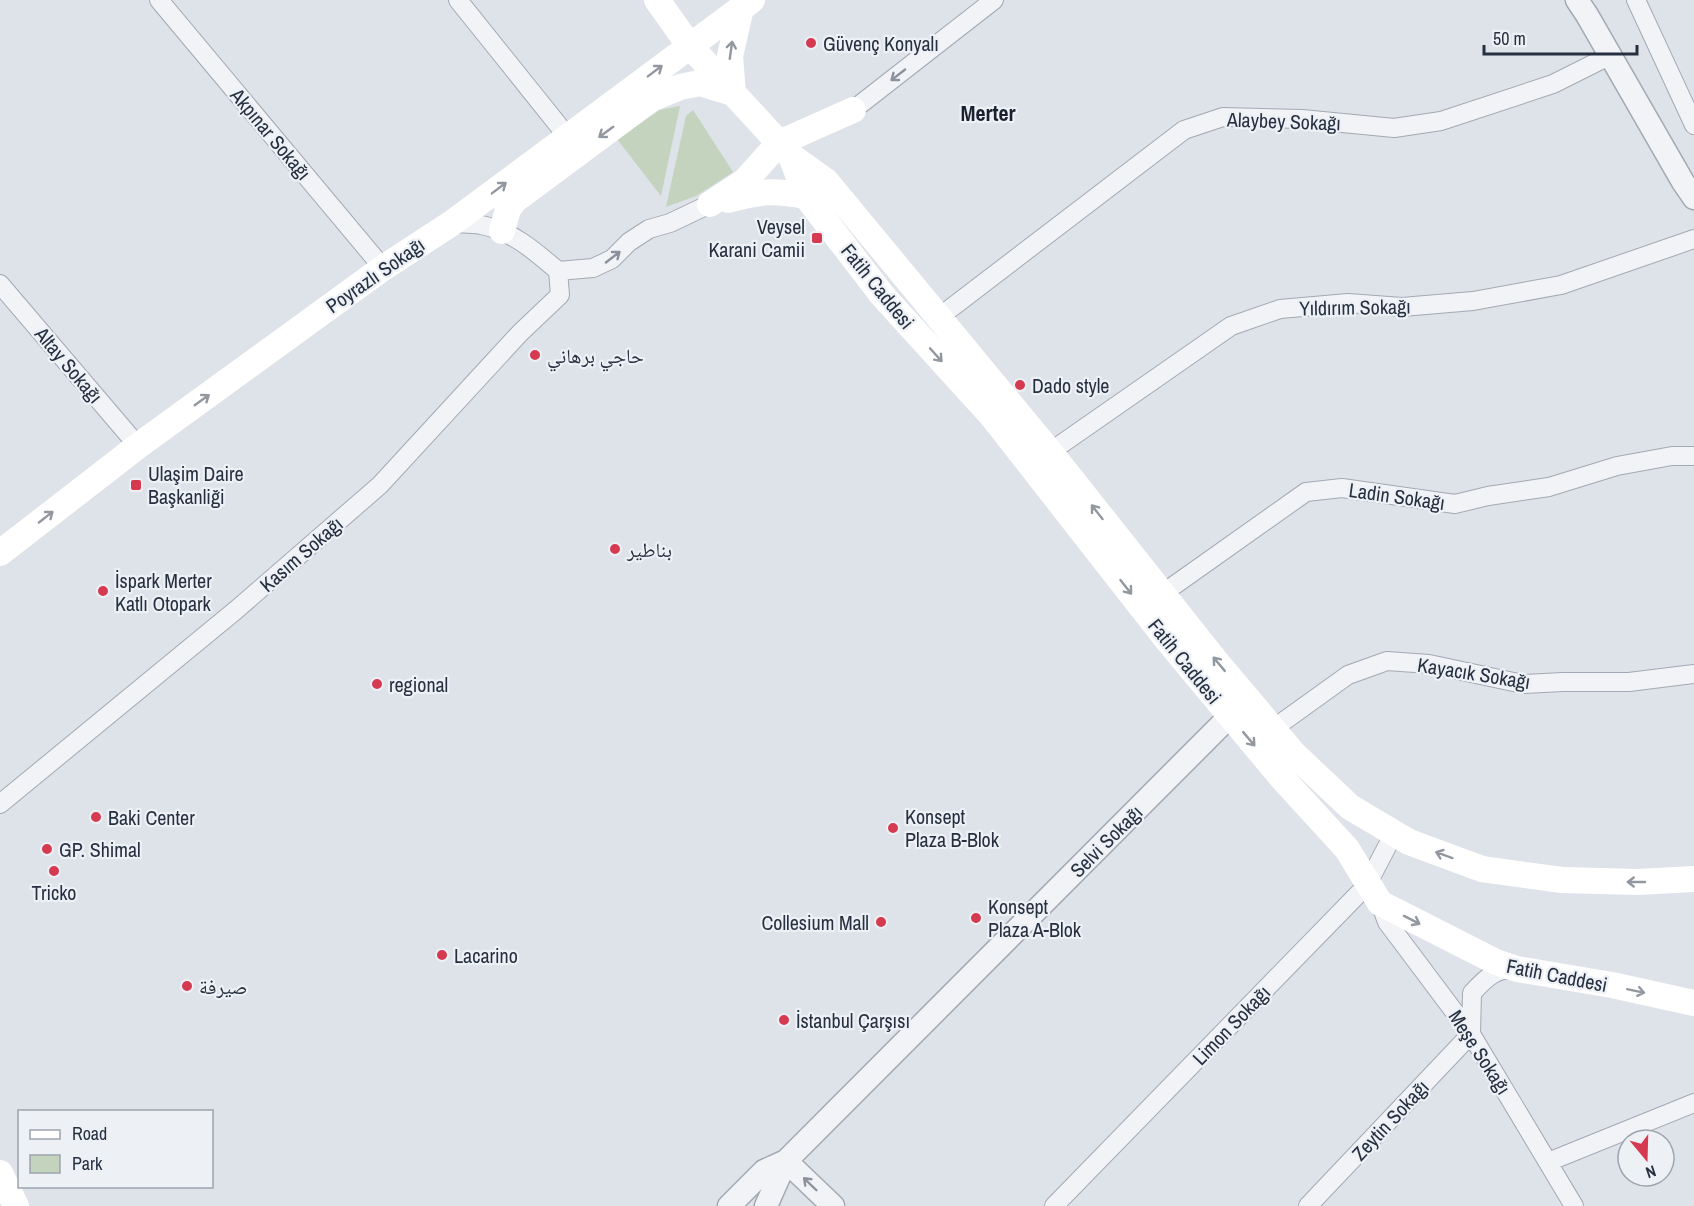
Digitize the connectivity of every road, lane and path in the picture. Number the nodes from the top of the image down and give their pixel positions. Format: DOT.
graph roads {
  1 [pos="159,0"];
  2 [pos="458,0"];
  3 [pos="657,0"];
  4 [pos="994,0"];
  5 [pos="1577,0"];
  6 [pos="1636,0"];
  7 [pos="747,4"];
  8 [pos="689,45"];
  9 [pos="1611,55"];
  10 [pos="733,93"];
  11 [pos="853,110"];
  12 [pos="1694,125"];
  13 [pos="567,136"];
  14 [pos="785,149"];
  15 [pos="806,196"];
  16 [pos="1694,198"];
  17 [pos="710,204"];
  18 [pos="452,223"];
  19 [pos="502,231"];
  20 [pos="1694,239"];
  21 [pos="383,268"];
  22 [pos="558,271"];
  23 [pos="0,285"];
  24 [pos="938,318"];
  25 [pos="138,446"];
  26 [pos="1050,452"];
  27 [pos="1694,456"];
  28 [pos="0,553"];
  29 [pos="1162,594"];
  30 [pos="1694,674"];
  31 [pos="1239,708"];
  32 [pos="1274,729"];
  33 [pos="0,804"];
  34 [pos="1394,833"];
  35 [pos="1694,879"];
  36 [pos="1373,894"];
  37 [pos="1517,969"];
  38 [pos="1694,1003"];
  39 [pos="1471,1034"];
  40 [pos="1694,1103"];
  41 [pos="786,1161"];
  42 [pos="1548,1162"];
  43 [pos="0,1173"];
  44 [pos="743,1201"];
  45 [pos="1568,1204"];
  46 [pos="16,1206"];
  47 [pos="766,1206"];
  48 [pos="833,1206"];
  49 [pos="1054,1206"];
  50 [pos="1308,1206"];
  1 -- 21 [label="street, Akpınar Sokağı"];
  2 -- 13 [label="street"];
  3 -- 8 [label="main road, Fatih Caddesi"];
  4 -- 11 [label="street, one-way"];
  5 -- 9 [label="street"];
  6 -- 12 [label="street"];
  7 -- 8 [label="main road, Poyrazlı Sokağı"];
  10 -- 7 [label="main road, one-way"];
  8 -- 10 [label="main road, Fatih Caddesi"];
  13 -- 8 [label="main road, Poyrazlı Sokağı, one-way"];
  9 -- 16 [label="street"];
  9 -- 24 [label="street, Alaybey Sokağı"];
  10 -- 14 [label="main road, Fatih Caddesi"];
  10 -- 19 [label="main road, one-way"];
  11 -- 14 [label="main road"];
  18 -- 13 [label="main road, Poyrazlı Sokağı, one-way"];
  14 -- 15 [label="main road, Fatih Caddesi"];
  14 -- 17 [label="main road"];
  14 -- 24 [label="main road, Fatih Caddesi"];
  15 -- 17 [label="main road"];
  15 -- 31 [label="main road, Fatih Caddesi, one-way"];
  22 -- 17 [label="street, one-way"];
  18 -- 19 [label="street"];
  18 -- 21 [label="main road, Poyrazlı Sokağı"];
  19 -- 22 [label="street"];
  20 -- 26 [label="street, Yıldırım Sokağı"];
  25 -- 21 [label="main road, Poyrazlı Sokağı, one-way"];
  22 -- 33 [label="street, Kasım Sokağı"];
  23 -- 25 [label="street, Altay Sokağı"];
  24 -- 26 [label="main road, Fatih Caddesi"];
  28 -- 25 [label="main road, Poyrazlı Sokağı, one-way"];
  29 -- 26 [label="main road, Fatih Caddesi, one-way"];
  27 -- 29 [label="street, Ladin Sokağı"];
  31 -- 29 [label="main road, Fatih Caddesi, one-way"];
  30 -- 32 [label="street, Kayacık Sokağı"];
  31 -- 32 [label="main road, Fatih Caddesi"];
  31 -- 36 [label="main road, Fatih Caddesi, one-way"];
  31 -- 41 [label="street, Selvi Sokağı"];
  32 -- 34 [label="main road, Fatih Caddesi"];
  35 -- 34 [label="main road, Fatih Caddesi, one-way"];
  34 -- 36 [label="street, Limon Sokağı"];
  36 -- 37 [label="main road, Fatih Caddesi, one-way"];
  36 -- 39 [label="street, Meşe Sokağı"];
  36 -- 49 [label="street, Limon Sokağı"];
  37 -- 38 [label="main road, Fatih Caddesi, one-way"];
  37 -- 39 [label="street"];
  39 -- 42 [label="street, Meşe Sokağı"];
  39 -- 50 [label="street, Zeytin Sokağı"];
  40 -- 42 [label="street"];
  41 -- 44 [label="street"];
  41 -- 47 [label="street"];
  48 -- 41 [label="street, one-way"];
  42 -- 45 [label="street, Meşe Sokağı"];
  43 -- 46 [label="main road"];
}
